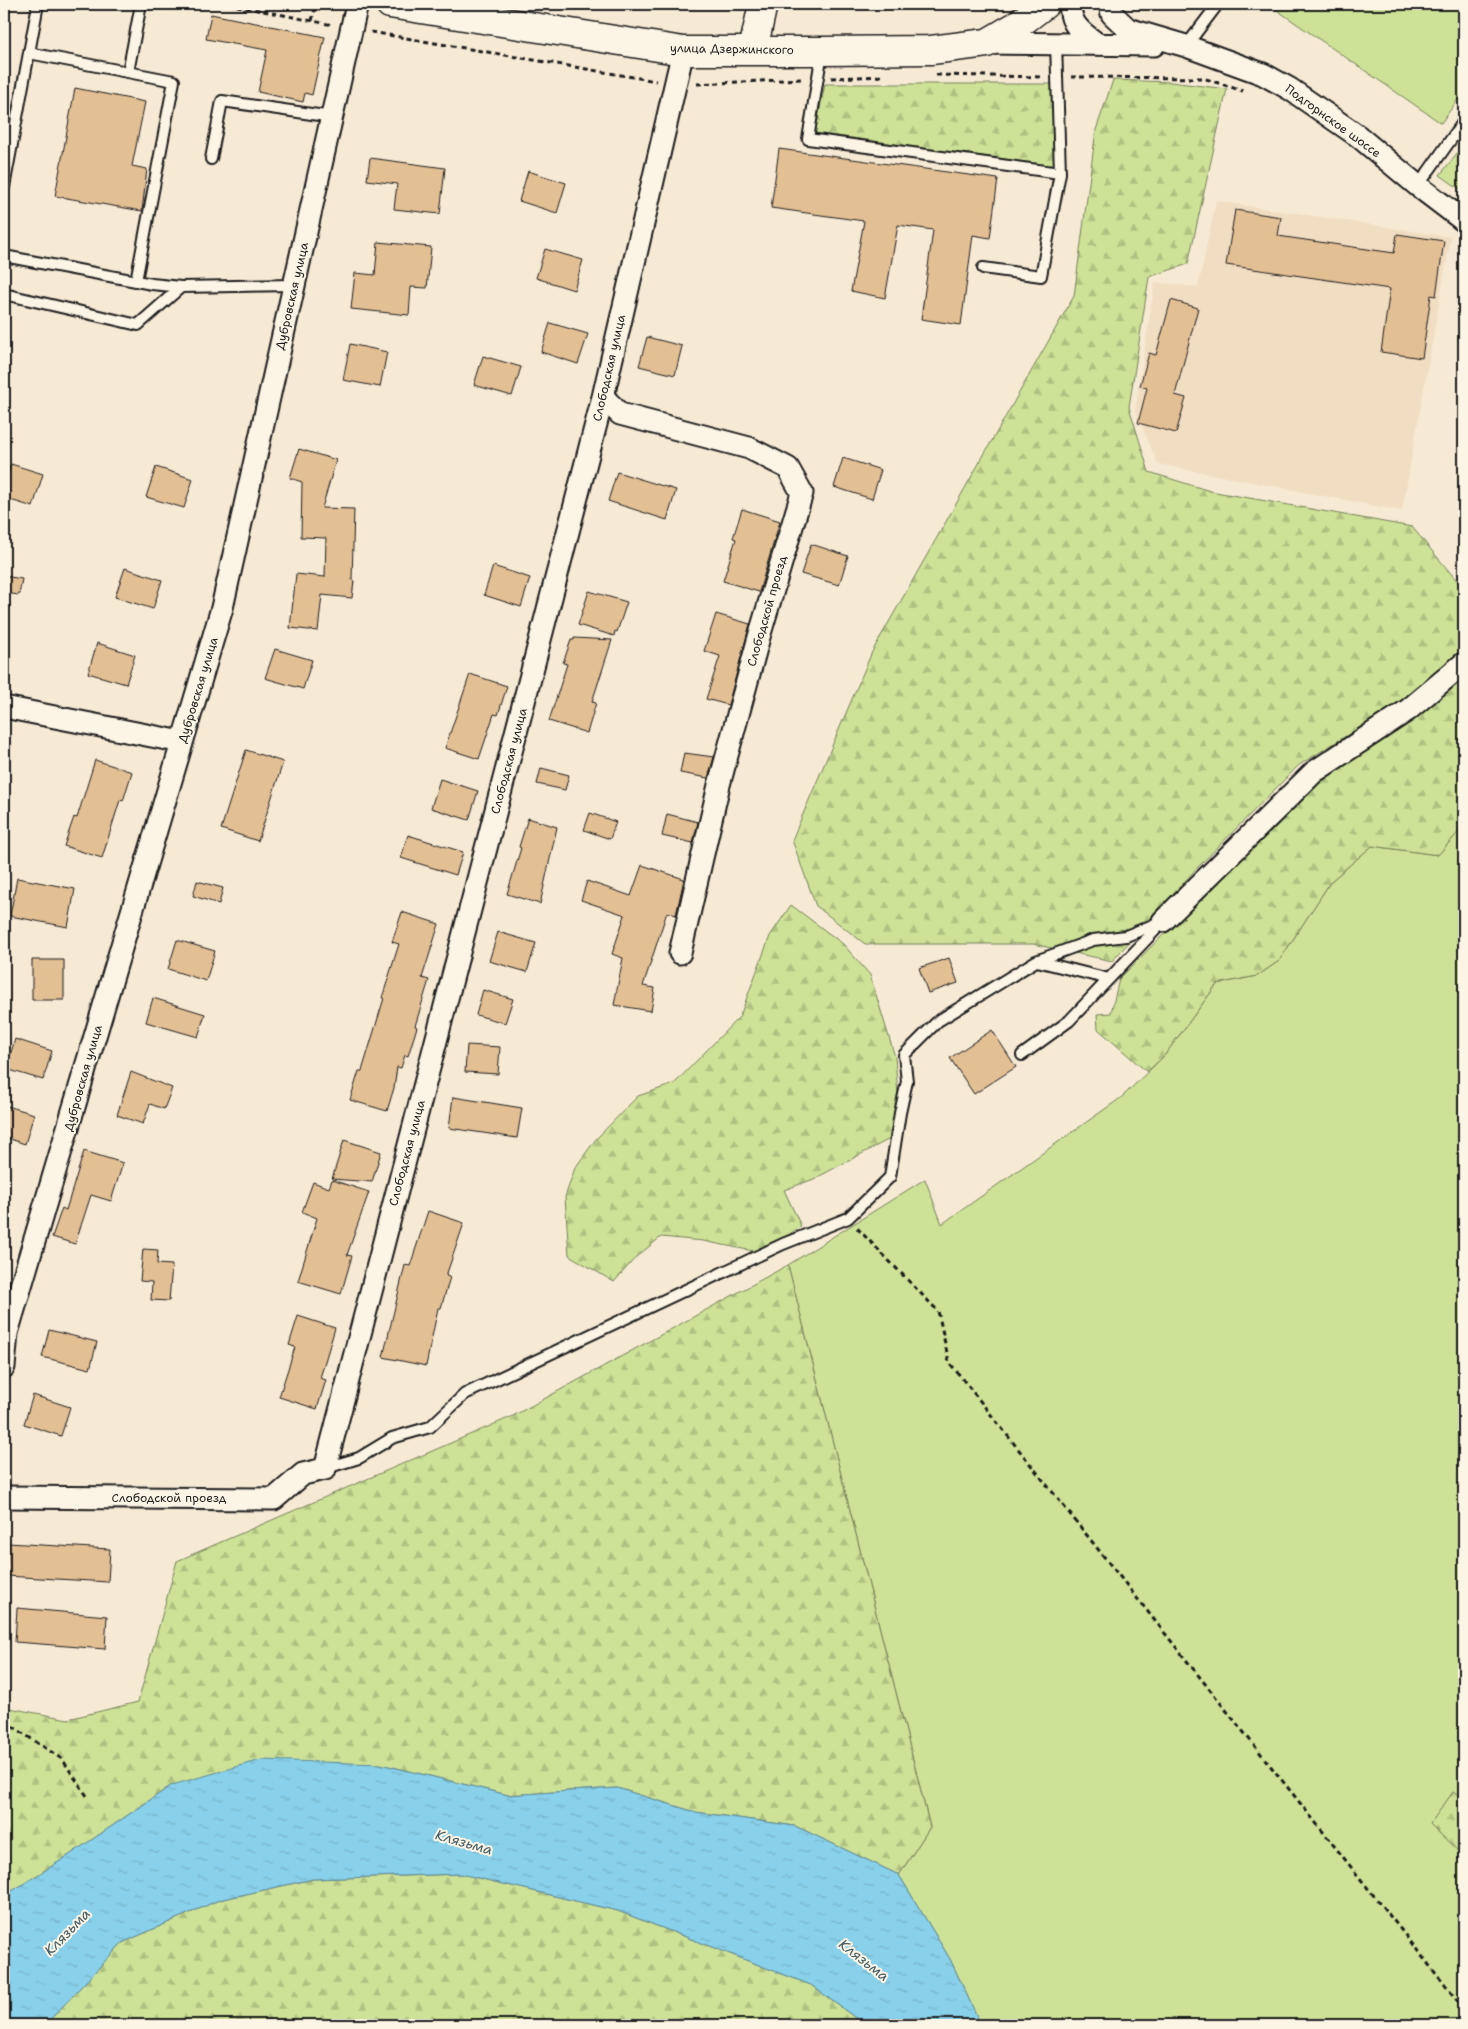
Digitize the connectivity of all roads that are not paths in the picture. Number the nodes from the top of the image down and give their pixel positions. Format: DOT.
graph roads {
  1 [pos="38,4"];
  2 [pos="141,4"];
  3 [pos="357,4"];
  4 [pos="390,4"];
  5 [pos="763,4"];
  6 [pos="1045,4"];
  7 [pos="1072,4"];
  8 [pos="1110,4"];
  9 [pos="1218,4"];
  10 [pos="986,43"];
  11 [pos="1056,43"];
  12 [pos="1096,43"];
  13 [pos="1186,46"];
  14 [pos="753,50"];
  15 [pos="683,51"];
  16 [pos="822,51"];
  17 [pos="29,53"];
  18 [pos="128,72"];
  19 [pos="332,117"];
  20 [pos="1464,121"];
  21 [pos="211,159"];
  22 [pos="1060,173"];
  23 [pos="1418,186"];
  24 [pos="4,187"];
  25 [pos="1464,221"];
  26 [pos="4,256"];
  27 [pos="983,268"];
  28 [pos="136,281"];
  29 [pos="294,285"];
  30 [pos="181,288"];
  31 [pos="4,294"];
  32 [pos="603,397"];
  33 [pos="1464,663"];
  34 [pos="4,707"];
  35 [pos="182,742"];
  36 [pos="1163,921"];
  37 [pos="680,953"];
  38 [pos="1036,961"];
  39 [pos="1109,979"];
  40 [pos="1022,1055"];
  41 [pos="4,1367"];
  42 [pos="325,1468"];
  43 [pos="4,1497"];
  1 -- 17 [label="lane"];
  2 -- 18 [label="lane"];
  3 -- 19 [label="street, Дубровская улица"];
  4 -- 15 [label="main road, улица Дзержинского"];
  5 -- 14 [label="main road"];
  6 -- 10 [label="main road"];
  7 -- 12 [label="street"];
  8 -- 13 [label="street"];
  9 -- 13 [label="lane"];
  10 -- 11 [label="street"];
  10 -- 16 [label="main road, улица Дзержинского"];
  11 -- 12 [label="street"];
  11 -- 22 [label="lane"];
  12 -- 13 [label="street"];
  13 -- 23 [label="street, Подгорнское шоссе"];
  14 -- 15 [label="main road, улица Дзержинского"];
  14 -- 16 [label="main road, улица Дзержинского"];
  15 -- 32 [label="street, Слободская улица"];
  16 -- 22 [label="lane"];
  17 -- 18 [label="lane"];
  17 -- 24 [label="lane"];
  18 -- 28 [label="lane"];
  19 -- 21 [label="lane"];
  19 -- 29 [label="street, Дубровская улица"];
  20 -- 23 [label="lane"];
  22 -- 27 [label="lane"];
  23 -- 25 [label="street, Подгорнское шоссе"];
  26 -- 28 [label="lane"];
  28 -- 30 [label="lane"];
  29 -- 30 [label="lane"];
  29 -- 35 [label="street, Дубровская улица"];
  30 -- 31 [label="lane"];
  32 -- 37 [label="street, Слободской проезд"];
  32 -- 42 [label="street, Слободская улица"];
  33 -- 36 [label="street"];
  34 -- 35 [label="street"];
  35 -- 41 [label="street, Дубровская улица"];
  36 -- 38 [label="lane"];
  36 -- 39 [label="lane"];
  38 -- 39 [label="lane"];
  38 -- 42 [label="lane"];
  39 -- 40 [label="lane"];
  42 -- 43 [label="street, Слободской проезд"];
}
